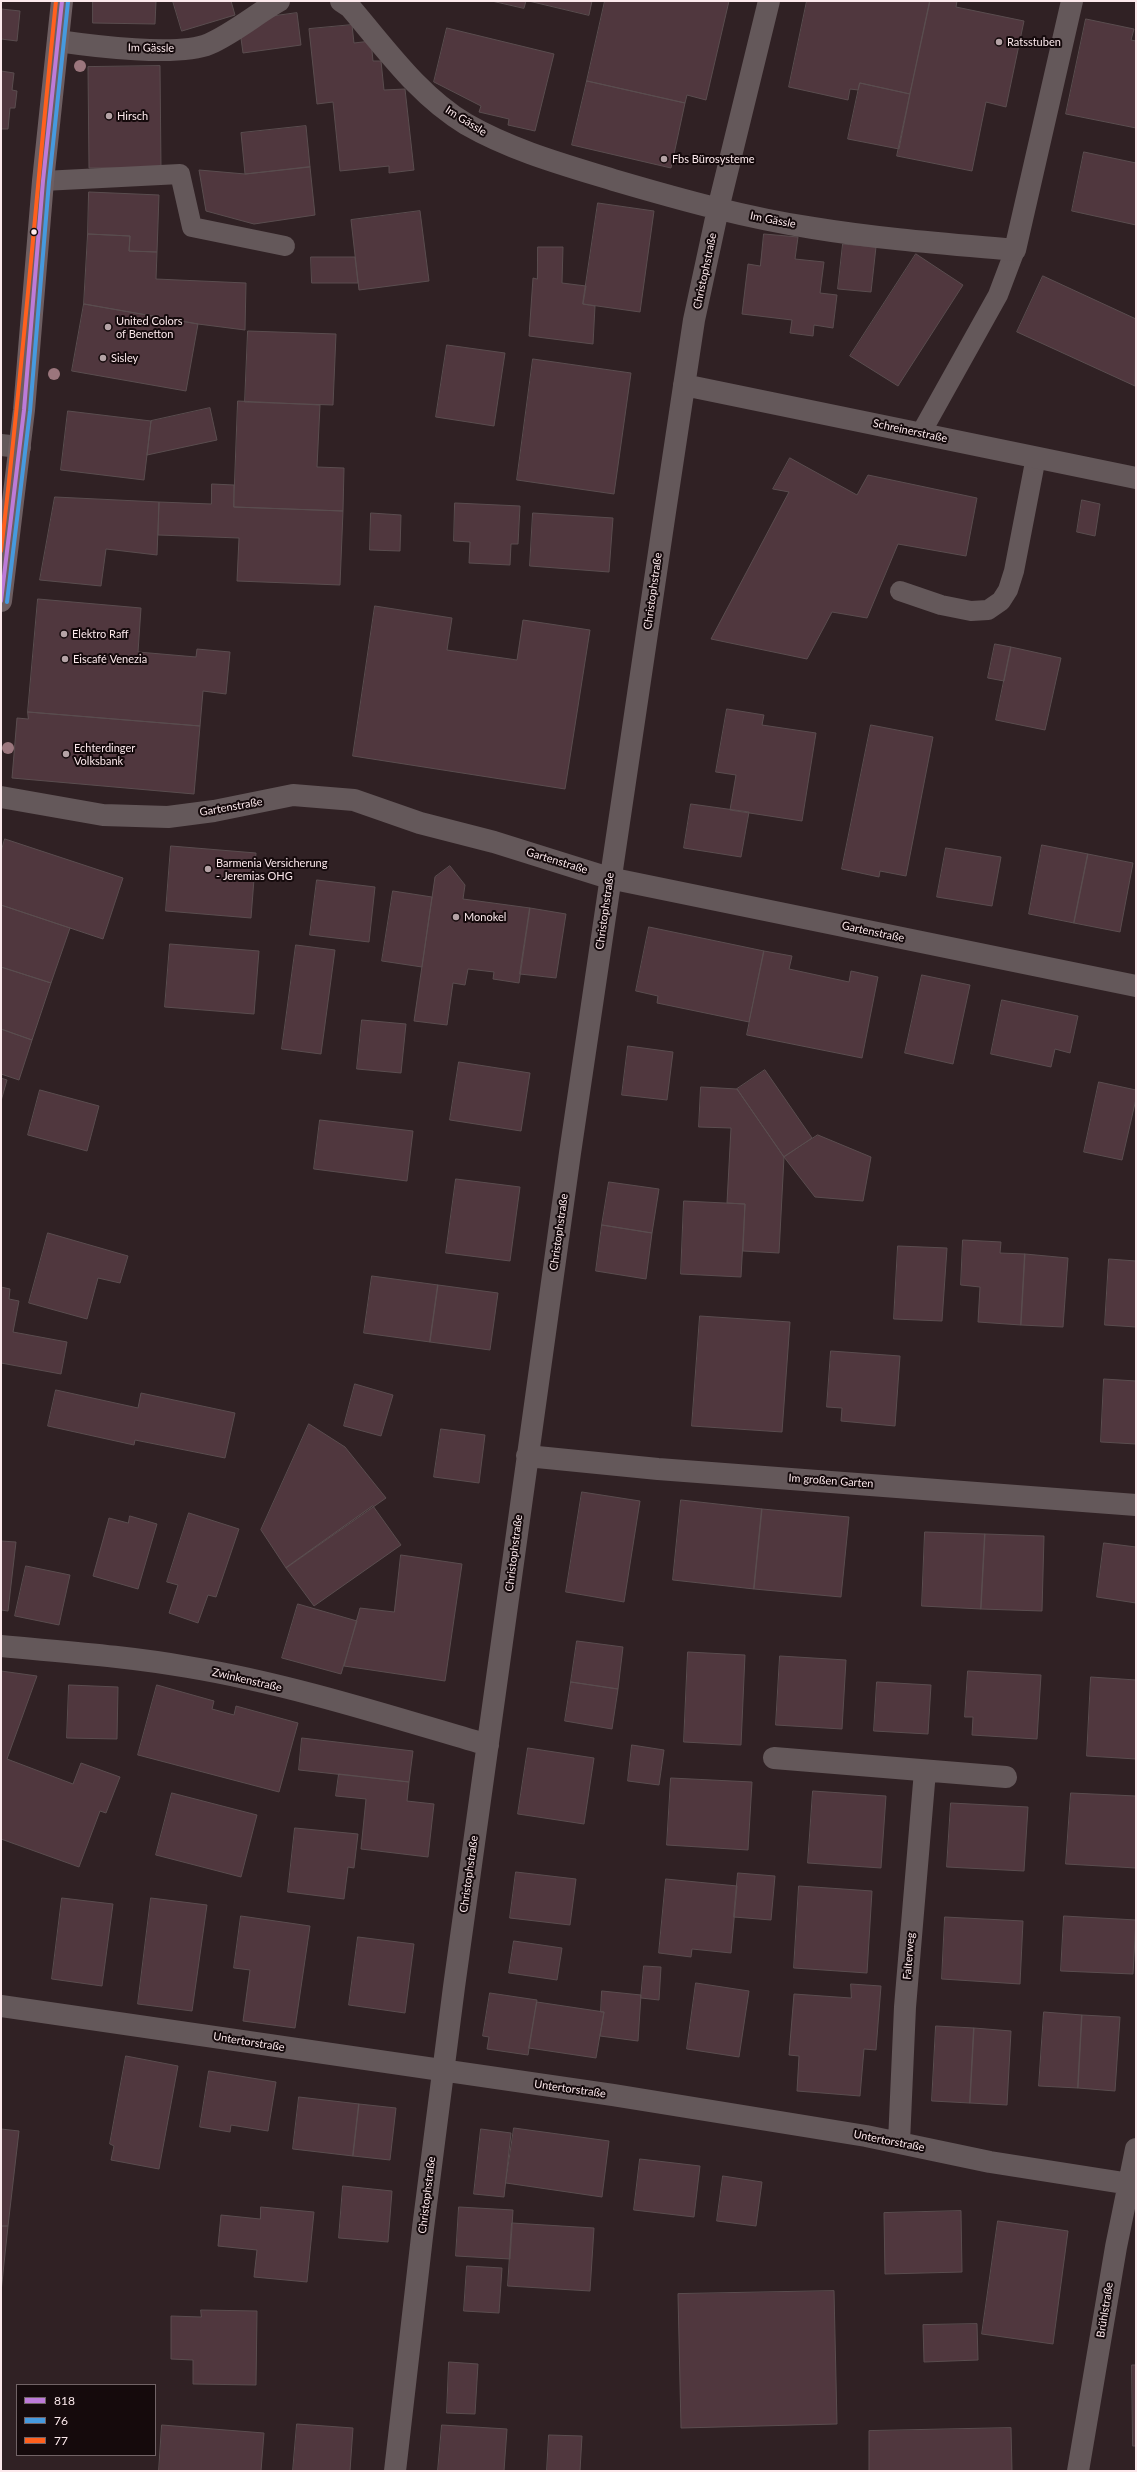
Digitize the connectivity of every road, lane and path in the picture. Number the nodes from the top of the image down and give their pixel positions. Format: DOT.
graph roads {
  1 [pos="62,1"];
  2 [pos="279,1"];
  3 [pos="341,1"];
  4 [pos="768,1"];
  5 [pos="1072,1"];
  6 [pos="58,41"];
  7 [pos="44,181"];
  8 [pos="718,209"];
  9 [pos="285,246"];
  10 [pos="1014,250"];
  11 [pos="684,385"];
  12 [pos="921,433"];
  13 [pos="10,446"];
  14 [pos="1036,457"];
  15 [pos="1136,478"];
  16 [pos="900,591"];
  17 [pos="1,601"];
  18 [pos="1,796"];
  19 [pos="609,878"];
  20 [pos="1136,986"];
  21 [pos="527,1456"];
  22 [pos="1136,1505"];
  23 [pos="1,1646"];
  24 [pos="488,1745"];
  25 [pos="774,1758"];
  26 [pos="925,1771"];
  27 [pos="1006,1778"];
  28 [pos="1,2006"];
  29 [pos="444,2070"];
  30 [pos="899,2142"];
  31 [pos="1136,2149"];
  32 [pos="1132,2184"];
  33 [pos="395,2471"];
  34 [pos="1078,2471"];
  1 -- 6 [label="main road"];
  2 -- 6 [label="street, Im Gässle"];
  3 -- 8 [label="street, Im Gässle"];
  4 -- 8 [label="street, Christophstraße"];
  5 -- 10 [label="street"];
  6 -- 7 [label="main road"];
  7 -- 9 [label="lane"];
  7 -- 13 [label="main road"];
  8 -- 10 [label="street, Im Gässle"];
  8 -- 11 [label="street, Christophstraße"];
  10 -- 12 [label="lane"];
  11 -- 12 [label="street, Schreinerstraße"];
  11 -- 19 [label="street, Christophstraße"];
  12 -- 14 [label="street, Schreinerstraße"];
  13 -- 17 [label="main road"];
  14 -- 15 [label="street, Schreinerstraße"];
  14 -- 16 [label="lane"];
  18 -- 19 [label="street, Gartenstraße"];
  19 -- 20 [label="street, Gartenstraße"];
  19 -- 21 [label="street, Christophstraße"];
  21 -- 22 [label="street, Im großen Garten"];
  21 -- 24 [label="street, Christophstraße"];
  23 -- 24 [label="street, Zwinkenstraße"];
  24 -- 29 [label="street, Christophstraße"];
  25 -- 26 [label="street"];
  26 -- 27 [label="street"];
  26 -- 30 [label="street, Falterweg"];
  28 -- 29 [label="street, Untertorstraße"];
  29 -- 30 [label="street, Untertorstraße"];
  29 -- 33 [label="street, Christophstraße"];
  30 -- 32 [label="street, Untertorstraße"];
  31 -- 32 [label="street, Brühlstraße"];
  32 -- 34 [label="street, Brühlstraße"];
}
